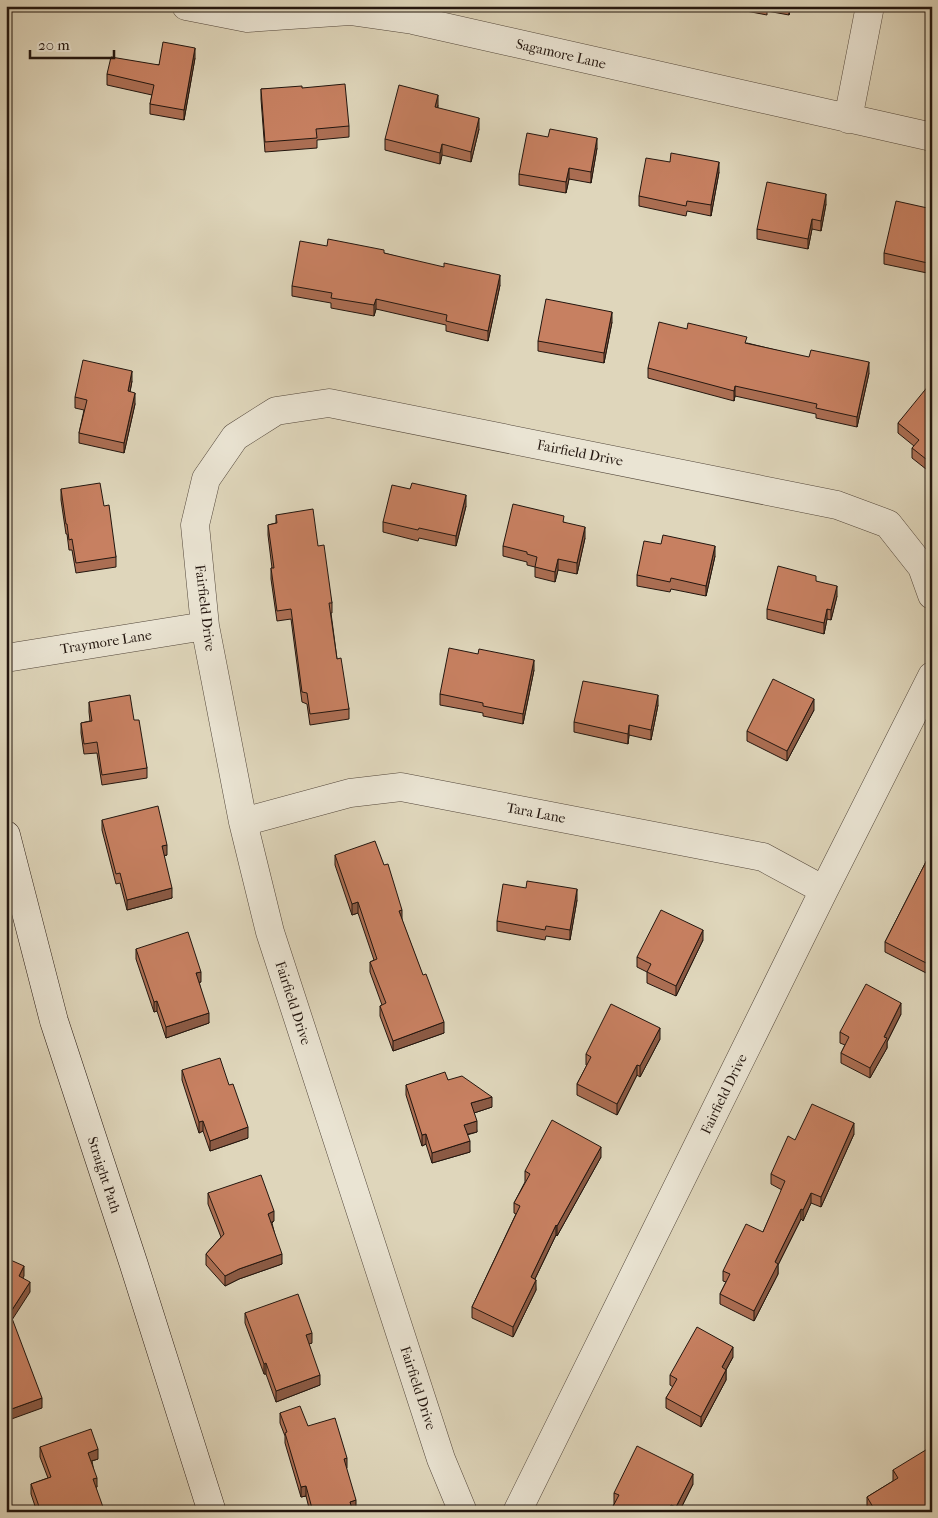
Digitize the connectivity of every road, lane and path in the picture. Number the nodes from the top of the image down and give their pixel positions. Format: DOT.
graph roads {
  1 [pos="186,6"];
  2 [pos="870,6"];
  3 [pos="414,13"];
  4 [pos="848,120"];
  5 [pos="932,137"];
  6 [pos="932,595"];
  7 [pos="205,626"];
  8 [pos="6,658"];
  9 [pos="932,676"];
  10 [pos="243,822"];
  11 [pos="6,835"];
  12 [pos="824,890"];
  13 [pos="212,1512"];
  14 [pos="463,1512"];
  15 [pos="518,1512"];
  1 -- 3 [label="street, Sagamore Lane"];
  2 -- 4 [label="street"];
  3 -- 4 [label="street, Sagamore Lane"];
  4 -- 5 [label="street, Sagamore Lane"];
  6 -- 7 [label="street, Fairfield Drive"];
  7 -- 8 [label="street, Traymore Lane"];
  7 -- 10 [label="street, Fairfield Drive"];
  9 -- 12 [label="street, Fairfield Drive"];
  10 -- 12 [label="street, Tara Lane"];
  10 -- 14 [label="street, Fairfield Drive"];
  11 -- 13 [label="street, Straight Path"];
  12 -- 15 [label="street, Fairfield Drive"];
}
